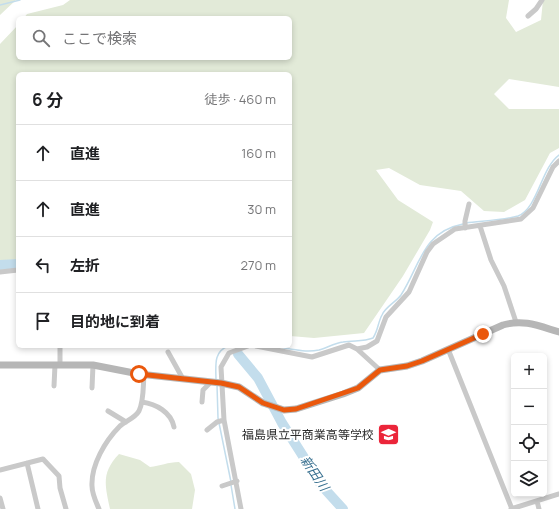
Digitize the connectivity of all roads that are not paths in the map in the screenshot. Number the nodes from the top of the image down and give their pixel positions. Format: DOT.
graph roads {
  1 [pos="542,0"];
  2 [pos="528,16"];
  3 [pos="559,161"];
  4 [pos="469,204"];
  5 [pos="480,226"];
  6 [pos="466,228"];
  7 [pos="16,270"];
  8 [pos="0,272"];
  9 [pos="516,322"];
  10 [pos="559,332"];
  11 [pos="60,348"];
  12 [pos="241,348"];
  13 [pos="266,348"];
  14 [pos="357,349"];
  15 [pos="448,349"];
  16 [pos="168,352"];
  17 [pos="0,365"];
  18 [pos="57,365"];
  19 [pos="94,365"];
  20 [pos="380,370"];
  21 [pos="144,375"];
  22 [pos="183,379"];
  23 [pos="216,383"];
  24 [pos="54,386"];
  25 [pos="92,388"];
  26 [pos="142,402"];
  27 [pos="202,402"];
  28 [pos="108,411"];
  29 [pos="224,420"];
  30 [pos="126,422"];
  31 [pos="174,427"];
  32 [pos="207,430"];
  33 [pos="27,463"];
  34 [pos="0,470"];
  35 [pos="237,481"];
  36 [pos="222,486"];
  37 [pos="559,494"];
  38 [pos="0,498"];
  39 [pos="537,501"];
  40 [pos="3,509"];
  41 [pos="38,509"];
  42 [pos="66,509"];
  43 [pos="99,509"];
  44 [pos="241,509"];
  45 [pos="512,509"];
  46 [pos="539,509"];
  1 -- 2 [label="street"];
  3 -- 5 [label="street"];
  4 -- 6 [label="street"];
  5 -- 6 [label="street"];
  5 -- 9 [label="street"];
  6 -- 14 [label="street"];
  7 -- 8 [label="street"];
  9 -- 10 [label="street"];
  9 -- 15 [label="street"];
  11 -- 18 [label="street"];
  12 -- 23 [label="street"];
  13 -- 14 [label="street"];
  14 -- 20 [label="street"];
  15 -- 20 [label="street"];
  15 -- 45 [label="street"];
  16 -- 22 [label="street"];
  17 -- 18 [label="street"];
  18 -- 19 [label="street"];
  18 -- 24 [label="street"];
  19 -- 21 [label="street"];
  19 -- 25 [label="street"];
  20 -- 23 [label="street"];
  21 -- 22 [label="street"];
  21 -- 26 [label="street"];
  22 -- 23 [label="street"];
  23 -- 27 [label="street"];
  23 -- 29 [label="street"];
  26 -- 30 [label="street"];
  26 -- 31 [label="street"];
  28 -- 30 [label="street"];
  29 -- 32 [label="street"];
  29 -- 35 [label="street"];
  30 -- 43 [label="street"];
  33 -- 34 [label="street"];
  33 -- 41 [label="street"];
  33 -- 42 [label="street"];
  35 -- 36 [label="street"];
  35 -- 44 [label="street"];
  37 -- 39 [label="street"];
  38 -- 40 [label="street"];
  39 -- 45 [label="street"];
  39 -- 46 [label="street"];
}
